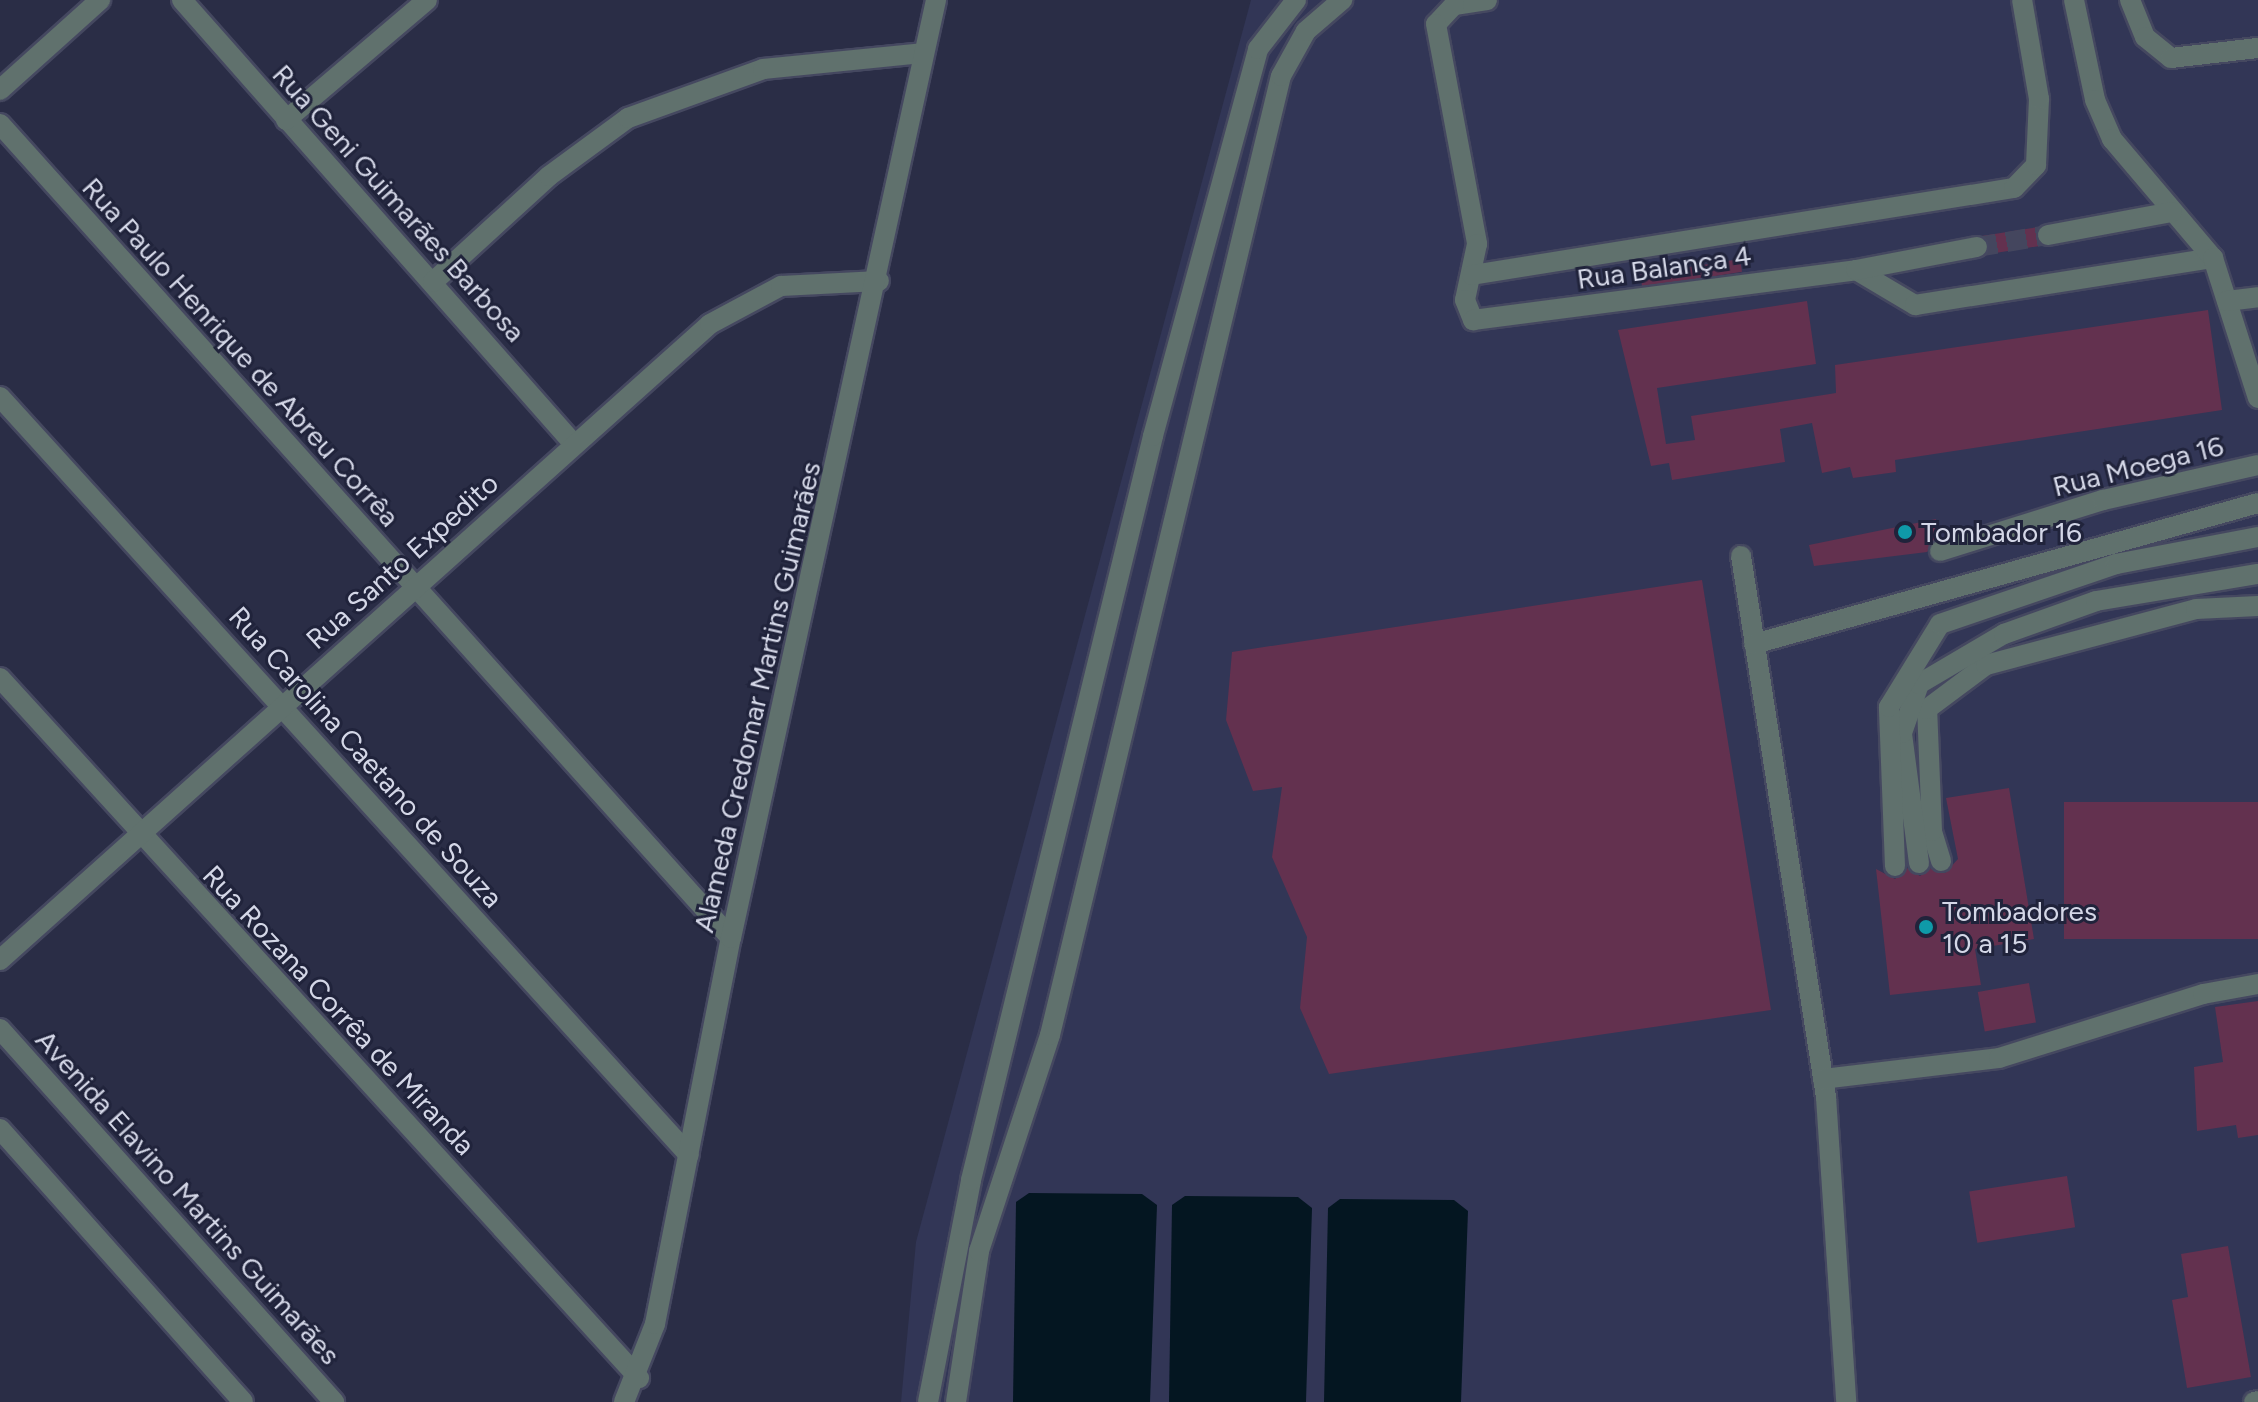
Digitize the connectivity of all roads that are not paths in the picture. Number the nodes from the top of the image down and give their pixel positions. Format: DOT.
graph roads {
  1 [pos="100,0"];
  2 [pos="182,0"];
  3 [pos="427,0"];
  4 [pos="936,0"];
  5 [pos="1296,0"];
  6 [pos="1342,0"];
  7 [pos="1487,0"];
  8 [pos="2022,0"];
  9 [pos="2074,0"];
  10 [pos="2130,0"];
  11 [pos="2258,48"];
  12 [pos="922,53"];
  13 [pos="0,90"];
  14 [pos="286,120"];
  15 [pos="0,124"];
  16 [pos="2172,212"];
  17 [pos="2048,235"];
  18 [pos="1977,247"];
  19 [pos="2213,258"];
  20 [pos="1856,270"];
  21 [pos="1472,275"];
  22 [pos="879,281"];
  23 [pos="433,282"];
  24 [pos="2258,297"];
  25 [pos="2227,301"];
  26 [pos="0,397"];
  27 [pos="2258,398"];
  28 [pos="573,443"];
  29 [pos="2258,465"];
  30 [pos="2258,503"];
  31 [pos="2258,537"];
  32 [pos="1940,551"];
  33 [pos="1741,556"];
  34 [pos="2258,574"];
  35 [pos="414,588"];
  36 [pos="2258,606"];
  37 [pos="1754,644"];
  38 [pos="0,678"];
  39 [pos="282,706"];
  40 [pos="140,834"];
  41 [pos="1941,861"];
  42 [pos="1919,863"];
  43 [pos="1895,866"];
  44 [pos="731,938"];
  45 [pos="0,960"];
  46 [pos="2258,984"];
  47 [pos="0,1029"];
  48 [pos="1823,1079"];
  49 [pos="0,1129"];
  50 [pos="689,1155"];
  51 [pos="639,1378"];
  52 [pos="243,1402"];
  53 [pos="334,1402"];
  54 [pos="624,1402"];
  55 [pos="928,1402"];
  56 [pos="956,1402"];
  57 [pos="1846,1402"];
  1 -- 13 [label="street"];
  2 -- 14 [label="street, Rua Geni Guimarães Barbosa"];
  3 -- 14 [label="street"];
  4 -- 12 [label="street, Alameda Credomar Martins Guimarães"];
  5 -- 55 [label="street"];
  6 -- 56 [label="street"];
  7 -- 21 [label="street, Rua Balança 4"];
  8 -- 21 [label="street"];
  9 -- 16 [label="street"];
  10 -- 11 [label="street"];
  12 -- 22 [label="street, Alameda Credomar Martins Guimarães"];
  12 -- 23 [label="street"];
  14 -- 23 [label="street, Rua Geni Guimarães Barbosa"];
  15 -- 35 [label="street, Rua Paulo Henrique de Abreu Corrêa"];
  16 -- 17 [label="street"];
  16 -- 19 [label="street"];
  18 -- 20 [label="street"];
  19 -- 20 [label="street"];
  19 -- 25 [label="street"];
  20 -- 21 [label="street, Rua Balança 4"];
  22 -- 28 [label="street, Rua Santo Expedito"];
  22 -- 44 [label="street, Alameda Credomar Martins Guimarães"];
  23 -- 28 [label="street, Rua Geni Guimarães Barbosa"];
  24 -- 25 [label="street"];
  25 -- 27 [label="street"];
  26 -- 39 [label="street, Rua Carolina Caetano de Souza"];
  28 -- 35 [label="street, Rua Santo Expedito"];
  29 -- 32 [label="street, Rua Moega 16"];
  30 -- 37 [label="street"];
  31 -- 43 [label="street"];
  33 -- 37 [label="street"];
  34 -- 42 [label="street"];
  35 -- 39 [label="street, Rua Santo Expedito"];
  35 -- 44 [label="street, Rua Paulo Henrique de Abreu Corrêa"];
  36 -- 41 [label="street"];
  37 -- 48 [label="street"];
  38 -- 40 [label="street, Rua Rozana Corrêa de Miranda"];
  39 -- 40 [label="street, Rua Santo Expedito"];
  39 -- 50 [label="street, Rua Carolina Caetano de Souza"];
  40 -- 45 [label="street, Rua Santo Expedito"];
  40 -- 51 [label="street, Rua Rozana Corrêa de Miranda"];
  44 -- 50 [label="street, Alameda Credomar Martins Guimarães"];
  46 -- 48 [label="street"];
  47 -- 53 [label="street, Avenida Elavino Martins Guimarães"];
  48 -- 57 [label="street"];
  49 -- 52 [label="street"];
  50 -- 51 [label="street, Alameda Credomar Martins Guimarães"];
  51 -- 54 [label="street, Alameda Credomar Martins Guimarães"];
}
